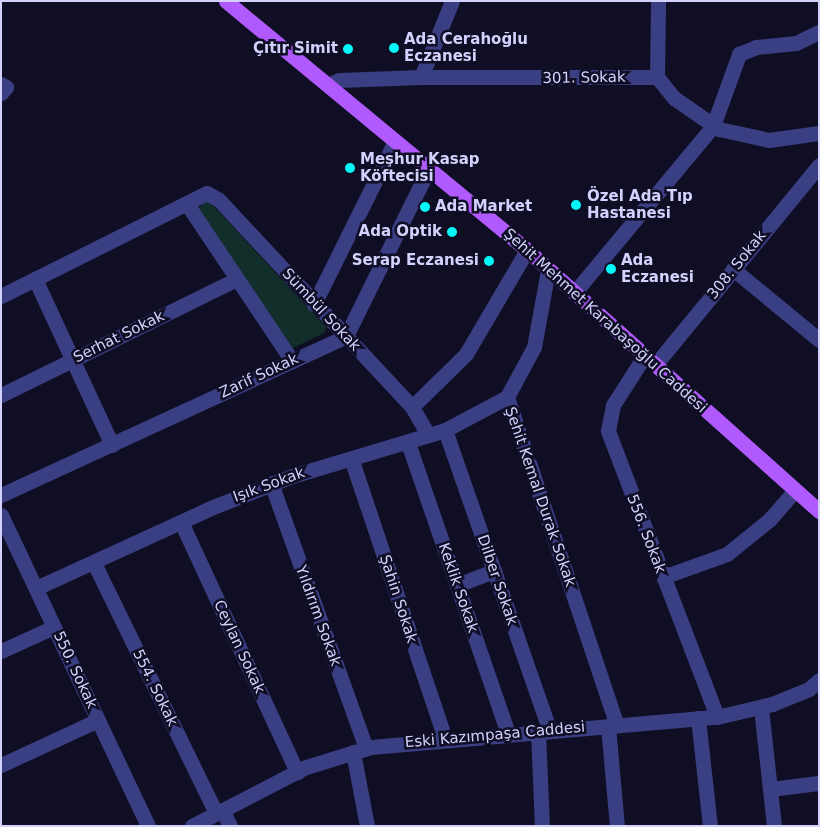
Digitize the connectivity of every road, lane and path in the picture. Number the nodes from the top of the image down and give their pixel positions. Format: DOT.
graph roads {
  1 [pos="226,1"];
  2 [pos="452,1"];
  3 [pos="658,1"];
  4 [pos="819,32"];
  5 [pos="421,77"];
  6 [pos="657,77"];
  7 [pos="328,85"];
  8 [pos="713,126"];
  9 [pos="819,133"];
  10 [pos="395,141"];
  11 [pos="819,165"];
  12 [pos="429,168"];
  13 [pos="187,204"];
  14 [pos="527,250"];
  15 [pos="734,269"];
  16 [pos="548,270"];
  17 [pos="35,279"];
  18 [pos="237,280"];
  19 [pos="574,293"];
  20 [pos="1,296"];
  21 [pos="314,304"];
  22 [pos="346,336"];
  23 [pos="819,340"];
  24 [pos="72,360"];
  25 [pos="650,360"];
  26 [pos="292,361"];
  27 [pos="1,395"];
  28 [pos="507,397"];
  29 [pos="412,407"];
  30 [pos="445,430"];
  31 [pos="428,435"];
  32 [pos="408,443"];
  33 [pos="112,445"];
  34 [pos="352,458"];
  35 [pos="271,483"];
  36 [pos="795,490"];
  37 [pos="1,495"];
  38 [pos="819,511"];
  39 [pos="2,520"];
  40 [pos="181,522"];
  41 [pos="94,563"];
  42 [pos="494,571"];
  43 [pos="663,577"];
  44 [pos="457,585"];
  45 [pos="36,588"];
  46 [pos="54,627"];
  47 [pos="1,651"];
  48 [pos="816,687"];
  49 [pos="761,708"];
  50 [pos="717,717"];
  51 [pos="698,718"];
  52 [pos="98,720"];
  53 [pos="613,726"];
  54 [pos="544,731"];
  55 [pos="508,734"];
  56 [pos="445,739"];
  57 [pos="359,750"];
  58 [pos="1,766"];
  59 [pos="297,772"];
  60 [pos="819,783"];
  61 [pos="770,789"];
  62 [pos="219,811"];
  63 [pos="148,826"];
  64 [pos="192,826"];
  65 [pos="230,826"];
  66 [pos="367,826"];
  67 [pos="542,826"];
  68 [pos="617,826"];
  69 [pos="710,826"];
  70 [pos="774,826"];
  1 -- 7 [label="main road, Şehit Mehmet Karabaşoğlu Caddesi"];
  2 -- 5 [label="street"];
  3 -- 6 [label="street"];
  4 -- 8 [label="street"];
  5 -- 6 [label="street, 301. Sokak"];
  5 -- 7 [label="street, 301. Sokak"];
  6 -- 8 [label="street"];
  7 -- 10 [label="main road, Şehit Mehmet Karabaşoğlu Caddesi"];
  8 -- 9 [label="street"];
  8 -- 19 [label="street"];
  10 -- 12 [label="main road, Şehit Mehmet Karabaşoğlu Caddesi"];
  10 -- 21 [label="street"];
  11 -- 15 [label="street, 308. Sokak"];
  12 -- 14 [label="main road, Şehit Mehmet Karabaşoğlu Caddesi"];
  12 -- 22 [label="street"];
  13 -- 17 [label="street"];
  13 -- 18 [label="street"];
  13 -- 21 [label="street, Sümbül Sokak"];
  14 -- 16 [label="main road, Şehit Mehmet Karabaşoğlu Caddesi"];
  14 -- 29 [label="street"];
  15 -- 23 [label="street"];
  15 -- 25 [label="street, 308. Sokak"];
  16 -- 19 [label="main road, Şehit Mehmet Karabaşoğlu Caddesi"];
  16 -- 28 [label="street, Şehit Kemal Durak Sokak"];
  17 -- 20 [label="street"];
  17 -- 24 [label="street"];
  18 -- 24 [label="street, Serhat Sokak"];
  18 -- 26 [label="street"];
  19 -- 25 [label="main road, Şehit Mehmet Karabaşoğlu Caddesi"];
  21 -- 22 [label="street, Sümbül Sokak"];
  22 -- 26 [label="street, Zarif Sokak"];
  22 -- 29 [label="street, Sümbül Sokak"];
  24 -- 27 [label="street, Serhat Sokak"];
  24 -- 33 [label="street"];
  25 -- 36 [label="main road, Şehit Mehmet Karabaşoğlu Caddesi"];
  25 -- 43 [label="street, 556. Sokak"];
  26 -- 33 [label="street, Zarif Sokak"];
  28 -- 30 [label="street, Işık Sokak"];
  28 -- 53 [label="street, Şehit Kemal Durak Sokak"];
  29 -- 31 [label="street, Sümbül Sokak"];
  30 -- 31 [label="street, Işık Sokak"];
  30 -- 42 [label="street, Dilber Sokak"];
  31 -- 32 [label="street, Işık Sokak"];
  32 -- 34 [label="street, Işık Sokak"];
  32 -- 44 [label="street, Keklik Sokak"];
  33 -- 37 [label="street, Zarif Sokak"];
  34 -- 35 [label="street, Işık Sokak"];
  34 -- 56 [label="street, Şahin Sokak"];
  35 -- 40 [label="street, Işık Sokak"];
  35 -- 57 [label="street, Yıldırım Sokak"];
  36 -- 38 [label="main road, Şehit Mehmet Karabaşoğlu Caddesi"];
  36 -- 43 [label="street"];
  39 -- 45 [label="street, 550. Sokak"];
  40 -- 41 [label="street, Işık Sokak"];
  40 -- 59 [label="street, Ceylan Sokak"];
  41 -- 45 [label="street, Işık Sokak"];
  41 -- 62 [label="street, 554. Sokak"];
  42 -- 44 [label="street"];
  42 -- 54 [label="street, Dilber Sokak"];
  43 -- 50 [label="street, 556. Sokak"];
  44 -- 55 [label="street, Keklik Sokak"];
  45 -- 46 [label="street, 550. Sokak"];
  46 -- 47 [label="street"];
  46 -- 52 [label="street, 550. Sokak"];
  48 -- 49 [label="street, Eski Kazımpaşa Caddesi"];
  49 -- 50 [label="street, Eski Kazımpaşa Caddesi"];
  49 -- 61 [label="street"];
  50 -- 51 [label="street, Eski Kazımpaşa Caddesi"];
  51 -- 53 [label="street, Eski Kazımpaşa Caddesi"];
  51 -- 69 [label="street"];
  52 -- 58 [label="street"];
  52 -- 63 [label="street, 550. Sokak"];
  53 -- 54 [label="street, Eski Kazımpaşa Caddesi"];
  53 -- 68 [label="street, Şehit Kemal Durak Sokak"];
  54 -- 55 [label="street, Eski Kazımpaşa Caddesi"];
  54 -- 67 [label="street, Dilber Sokak"];
  55 -- 56 [label="street, Eski Kazımpaşa Caddesi"];
  56 -- 57 [label="street, Eski Kazımpaşa Caddesi"];
  57 -- 59 [label="street, Eski Kazımpaşa Caddesi"];
  57 -- 66 [label="street, Yıldırım Sokak"];
  59 -- 62 [label="street, Eski Kazımpaşa Caddesi"];
  60 -- 61 [label="street"];
  61 -- 70 [label="street"];
  62 -- 64 [label="street, Eski Kazımpaşa Caddesi"];
  62 -- 65 [label="street, 554. Sokak"];
}
